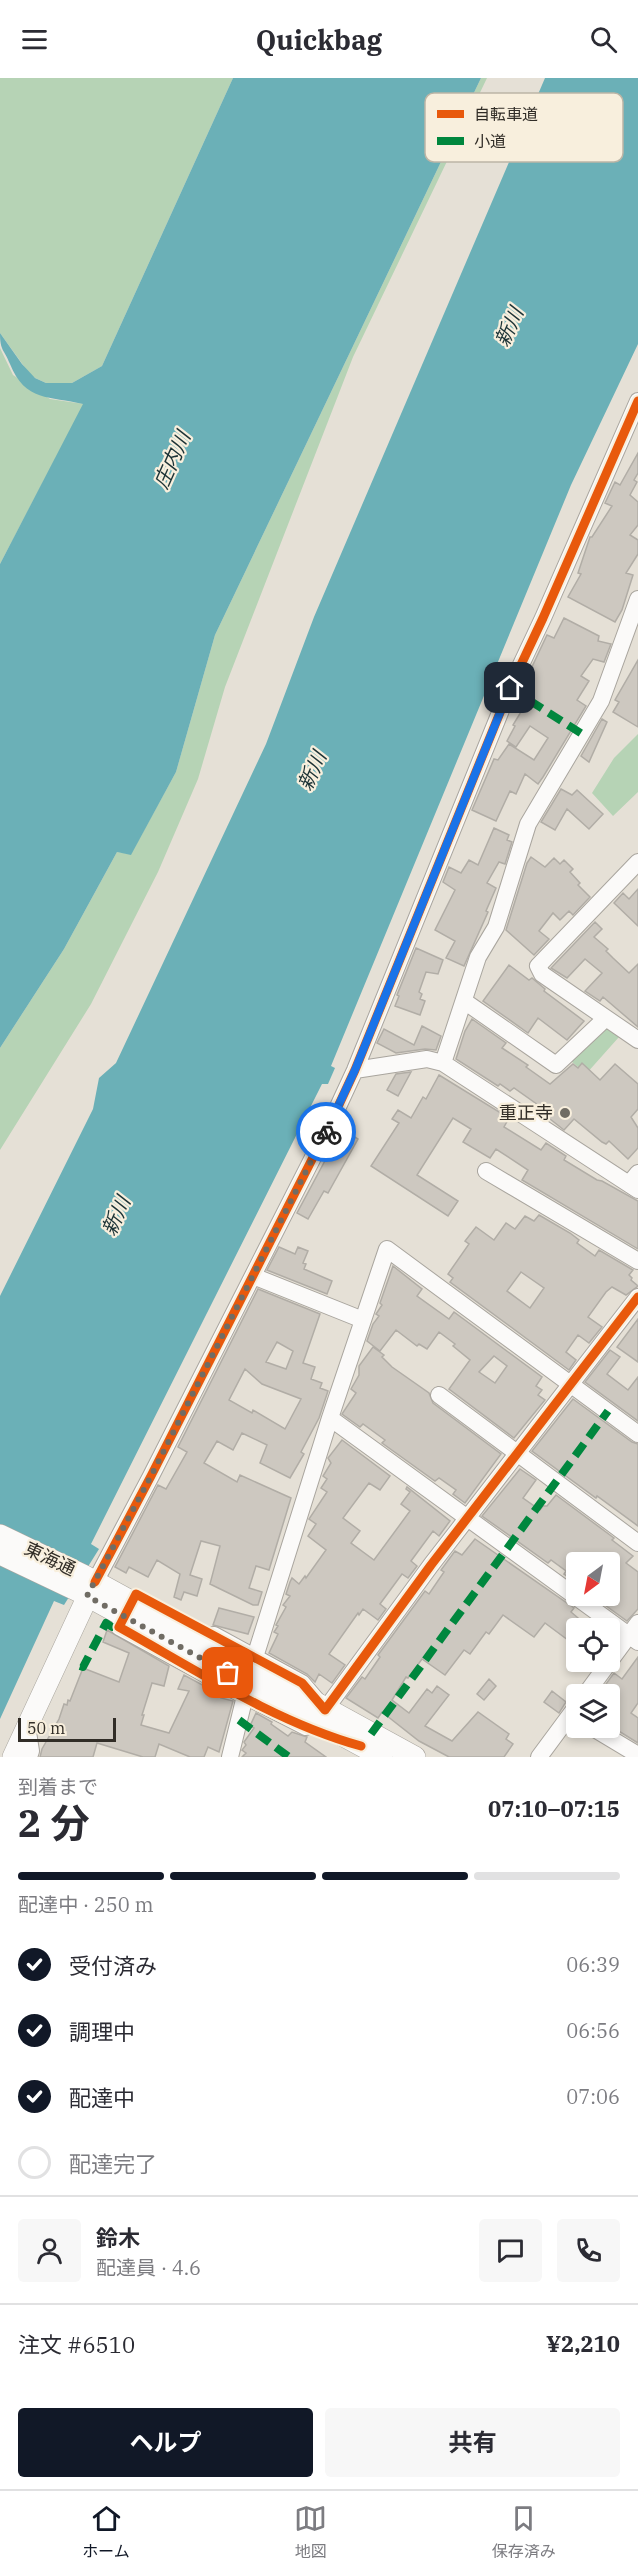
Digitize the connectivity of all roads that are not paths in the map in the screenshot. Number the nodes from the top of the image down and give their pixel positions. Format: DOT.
graph roads {
  1 [pos="638,400"];
  2 [pos="638,599"];
  3 [pos="638,862"];
  4 [pos="464,1001"];
  5 [pos="606,1018"];
  6 [pos="638,1040"];
  7 [pos="443,1063"];
  8 [pos="355,1070"];
  9 [pos="486,1171"];
  10 [pos="635,1182"];
  11 [pos="638,1261"];
  12 [pos="253,1276"];
  13 [pos="638,1297"];
  14 [pos="363,1320"];
  15 [pos="571,1384"];
  16 [pos="439,1395"];
  17 [pos="330,1418"];
  18 [pos="638,1434"];
  19 [pos="517,1452"];
  20 [pos="467,1517"];
  21 [pos="0,1535"];
  22 [pos="638,1543"];
  23 [pos="0,1554"];
  24 [pos="86,1586"];
  25 [pos="135,1596"];
  26 [pos="120,1625"];
  27 [pos="635,1633"];
  28 [pos="255,1657"];
  29 [pos="594,1684"];
  30 [pos="245,1696"];
  31 [pos="325,1710"];
  32 [pos="566,1723"];
  33 [pos="27,1726"];
  34 [pos="610,1738"];
  35 [pos="361,1746"];
  36 [pos="638,1755"];
  37 [pos="13,1757"];
  38 [pos="29,1757"];
  39 [pos="230,1757"];
  40 [pos="382,1757"];
  41 [pos="415,1757"];
  42 [pos="540,1757"];
  1 -- 8 [label="street"];
  2 -- 4 [label="street"];
  3 -- 5 [label="street"];
  4 -- 5 [label="street"];
  4 -- 7 [label="street"];
  5 -- 6 [label="street"];
  7 -- 8 [label="street"];
  7 -- 10 [label="street"];
  8 -- 12 [label="street"];
  9 -- 11 [label="street"];
  12 -- 14 [label="street"];
  12 -- 24 [label="street"];
  13 -- 15 [label="street"];
  14 -- 15 [label="street"];
  14 -- 17 [label="street"];
  15 -- 18 [label="street"];
  15 -- 19 [label="street"];
  16 -- 19 [label="street"];
  17 -- 20 [label="street"];
  17 -- 28 [label="street"];
  19 -- 20 [label="street"];
  19 -- 22 [label="street"];
  20 -- 27 [label="street"];
  20 -- 31 [label="street"];
  21 -- 24 [label="main road, 東海通"];
  23 -- 24 [label="main road, 東海通"];
  24 -- 31 [label="main road, 東海通"];
  24 -- 33 [label="main road"];
  24 -- 35 [label="main road, 東海通"];
  25 -- 28 [label="street"];
  26 -- 30 [label="street"];
  27 -- 29 [label="street"];
  28 -- 31 [label="street"];
  30 -- 35 [label="street"];
  30 -- 39 [label="street"];
  31 -- 41 [label="main road, 東海通"];
  32 -- 42 [label="street"];
  33 -- 37 [label="main road"];
  33 -- 38 [label="street"];
  34 -- 36 [label="street"];
  35 -- 40 [label="main road, 東海通"];
}
